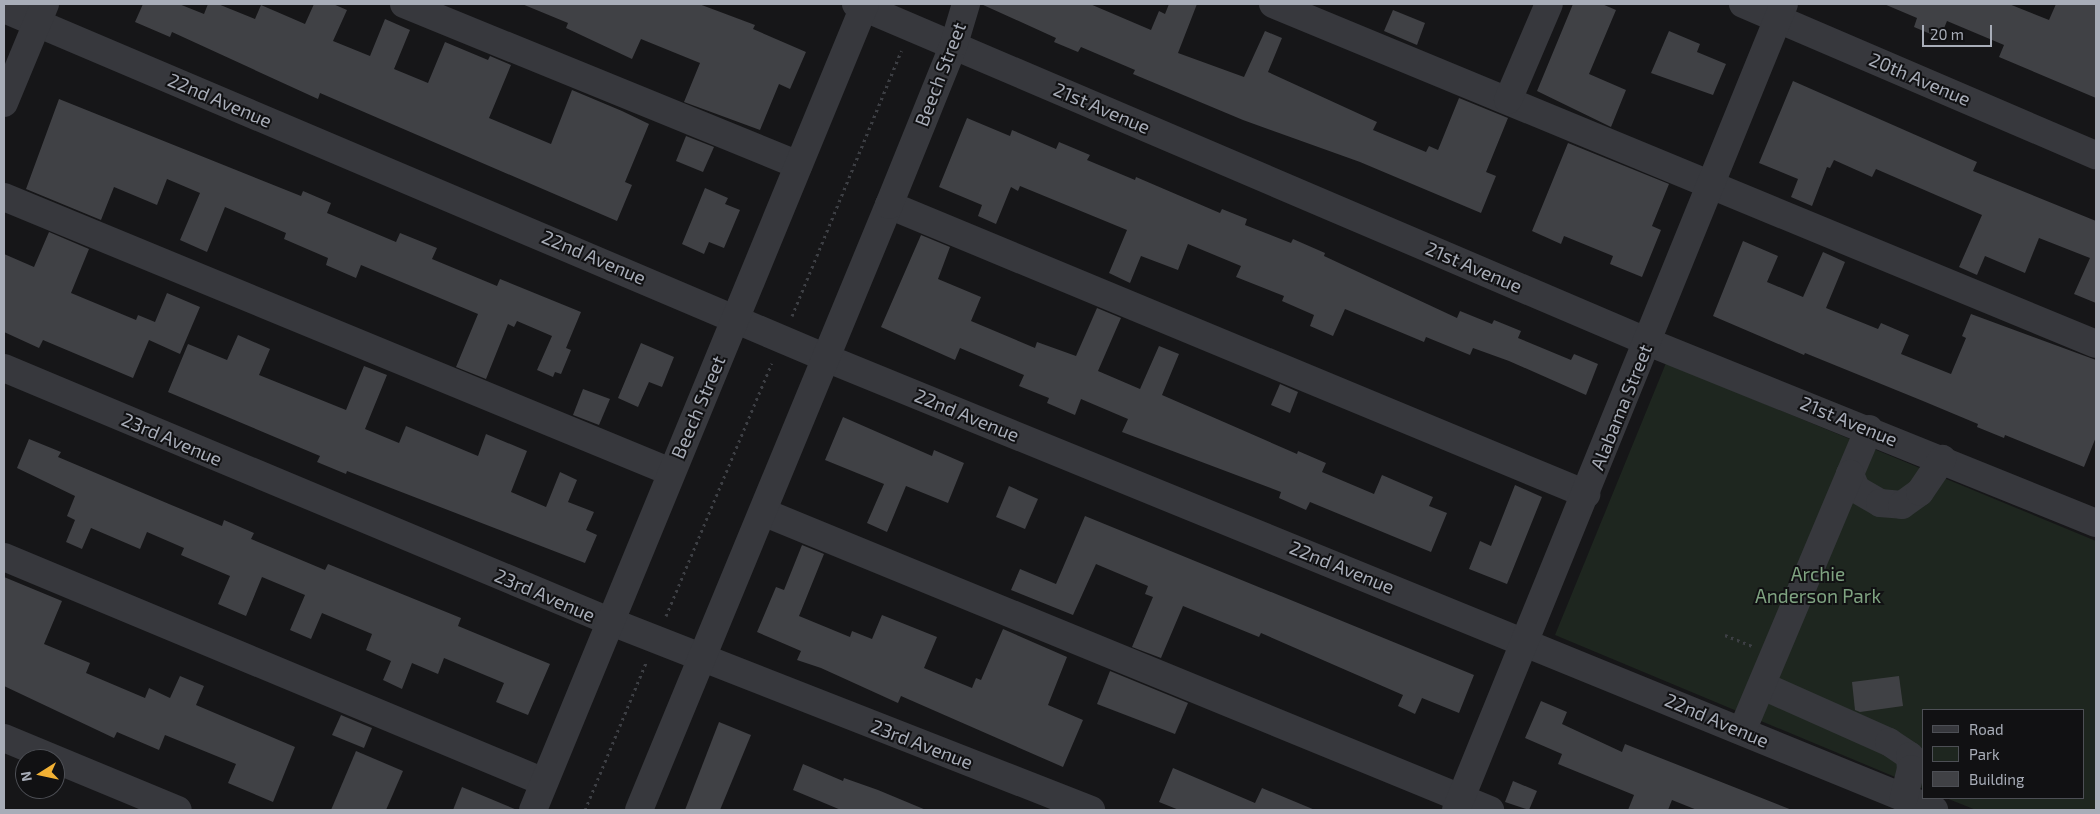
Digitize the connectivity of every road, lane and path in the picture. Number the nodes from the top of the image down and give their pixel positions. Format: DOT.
graph roads {
  1 [pos="404,4"];
  2 [pos="966,4"];
  3 [pos="1273,4"];
  4 [pos="1549,4"];
  5 [pos="1743,4"];
  6 [pos="862,5"];
  7 [pos="4,9"];
  8 [pos="1781,11"];
  9 [pos="41,13"];
  10 [pos="911,26"];
  11 [pos="954,44"];
  12 [pos="1508,100"];
  13 [pos="4,103"];
  14 [pos="2096,155"];
  15 [pos="798,165"];
  16 [pos="1713,184"];
  17 [pos="4,198"];
  18 [pos="889,205"];
  19 [pos="735,317"];
  20 [pos="783,338"];
  21 [pos="1648,342"];
  22 [pos="2096,344"];
  23 [pos="826,358"];
  24 [pos="4,368"];
  25 [pos="1869,430"];
  26 [pos="1942,459"];
  27 [pos="671,472"];
  28 [pos="1850,474"];
  29 [pos="1586,494"];
  30 [pos="763,512"];
  31 [pos="2096,523"];
  32 [pos="4,557"];
  33 [pos="609,621"];
  34 [pos="656,640"];
  35 [pos="1524,640"];
  36 [pos="702,659"];
  37 [pos="1763,686"];
  38 [pos="1742,731"];
  39 [pos="4,738"];
  40 [pos="544,782"];
  41 [pos="1904,798"];
  42 [pos="1459,804"];
  43 [pos="178,810"];
  44 [pos="533,810"];
  45 [pos="585,810"];
  46 [pos="639,810"];
  47 [pos="1091,810"];
  48 [pos="1490,810"];
  49 [pos="1934,810"];
  1 -- 15 [label="street"];
  2 -- 11 [label="street, Beech Street"];
  3 -- 12 [label="street"];
  4 -- 12 [label="street"];
  5 -- 8 [label="street, 20th Avenue"];
  6 -- 10 [label="street, 21st Avenue"];
  6 -- 15 [label="street, Beech Street"];
  7 -- 9 [label="street, 22nd Avenue"];
  8 -- 14 [label="street, 20th Avenue"];
  8 -- 16 [label="street, Alabama Street"];
  9 -- 13 [label="street"];
  9 -- 19 [label="street, 22nd Avenue"];
  10 -- 11 [label="street, 21st Avenue"];
  10 -- 20 [label="path"];
  11 -- 18 [label="street, Beech Street"];
  11 -- 21 [label="street, 21st Avenue"];
  12 -- 16 [label="street"];
  15 -- 19 [label="street, Beech Street"];
  16 -- 21 [label="street, Alabama Street"];
  16 -- 22 [label="street"];
  17 -- 27 [label="street"];
  18 -- 23 [label="street, Beech Street"];
  18 -- 29 [label="street"];
  19 -- 20 [label="street, 22nd Avenue"];
  19 -- 27 [label="street, Beech Street"];
  20 -- 23 [label="street, 22nd Avenue"];
  20 -- 34 [label="path"];
  21 -- 25 [label="street, 21st Avenue"];
  21 -- 29 [label="street, Alabama Street"];
  23 -- 30 [label="street, Beech Street"];
  23 -- 35 [label="street, 22nd Avenue"];
  24 -- 33 [label="street, 23rd Avenue"];
  25 -- 26 [label="street, 21st Avenue"];
  25 -- 28 [label="street"];
  26 -- 28 [label="street"];
  26 -- 31 [label="street, 21st Avenue"];
  27 -- 33 [label="street, Beech Street"];
  28 -- 37 [label="street"];
  29 -- 35 [label="street, Alabama Street"];
  30 -- 36 [label="street, Beech Street"];
  30 -- 42 [label="street"];
  32 -- 40 [label="street"];
  33 -- 34 [label="street, 23rd Avenue"];
  33 -- 40 [label="street, Beech Street"];
  34 -- 36 [label="street, 23rd Avenue"];
  34 -- 45 [label="path"];
  35 -- 38 [label="street, 22nd Avenue"];
  35 -- 42 [label="street, Alabama Street"];
  36 -- 46 [label="street, Beech Street"];
  36 -- 47 [label="street, 23rd Avenue"];
  37 -- 38 [label="street"];
  37 -- 41 [label="street"];
  38 -- 41 [label="street, 22nd Avenue"];
  39 -- 43 [label="street"];
  40 -- 44 [label="street, Beech Street"];
  41 -- 49 [label="street, 22nd Avenue"];
  42 -- 48 [label="street"];
}
